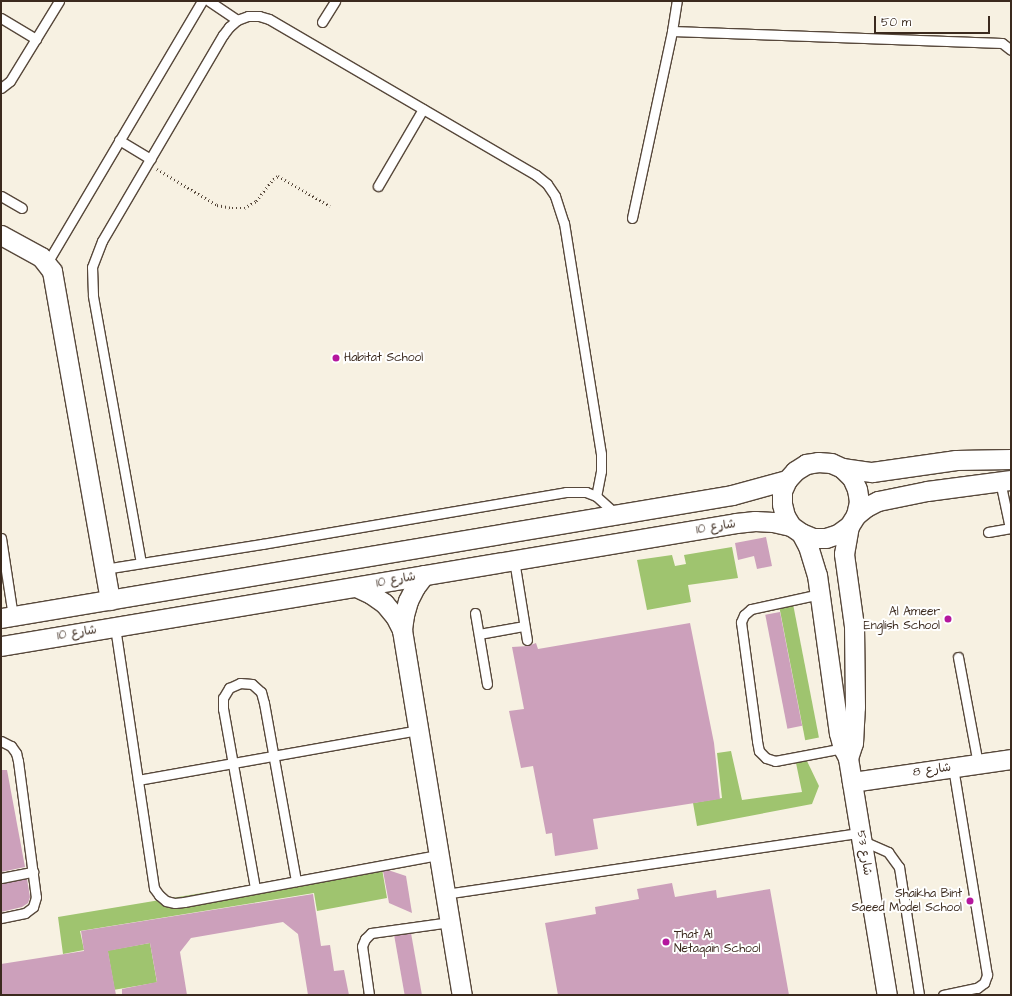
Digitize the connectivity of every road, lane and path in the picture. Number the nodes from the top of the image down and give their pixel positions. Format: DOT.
graph roads {
  1 [pos="59,1"];
  2 [pos="202,1"];
  3 [pos="209,1"];
  4 [pos="335,1"];
  5 [pos="677,1"];
  6 [pos="1,18"];
  7 [pos="237,20"];
  8 [pos="322,22"];
  9 [pos="672,31"];
  10 [pos="36,39"];
  11 [pos="1011,50"];
  12 [pos="1,88"];
  13 [pos="422,109"];
  14 [pos="119,140"];
  15 [pos="149,161"];
  16 [pos="378,186"];
  17 [pos="1,196"];
  18 [pos="330,206"];
  19 [pos="22,208"];
  20 [pos="632,218"];
  21 [pos="1,235"];
  22 [pos="47,263"];
  23 [pos="1008,459"];
  24 [pos="842,468"];
  25 [pos="787,480"];
  26 [pos="1006,480"];
  27 [pos="596,496"];
  28 [pos="617,515"];
  29 [pos="852,521"];
  30 [pos="1010,528"];
  31 [pos="796,530"];
  32 [pos="988,532"];
  33 [pos="1,538"];
  34 [pos="514,560"];
  35 [pos="141,563"];
  36 [pos="104,569"];
  37 [pos="424,575"];
  38 [pos="356,587"];
  39 [pos="5,590"];
  40 [pos="820,594"];
  41 [pos="110,600"];
  42 [pos="475,613"];
  43 [pos="7,617"];
  44 [pos="524,626"];
  45 [pos="115,627"];
  46 [pos="402,630"];
  47 [pos="479,634"];
  48 [pos="526,640"];
  49 [pos="1,646"];
  50 [pos="958,658"];
  51 [pos="486,684"];
  52 [pos="418,730"];
  53 [pos="1,741"];
  54 [pos="846,753"];
  55 [pos="274,756"];
  56 [pos="1011,759"];
  57 [pos="233,763"];
  58 [pos="978,764"];
  59 [pos="953,767"];
  60 [pos="138,780"];
  61 [pos="852,782"];
  62 [pos="861,836"];
  63 [pos="438,855"];
  64 [pos="33,872"];
  65 [pos="1,878"];
  66 [pos="296,881"];
  67 [pos="255,888"];
  68 [pos="445,894"];
  69 [pos="1,918"];
  70 [pos="450,922"];
  71 [pos="369,995"];
  72 [pos="462,995"];
  73 [pos="887,995"];
  74 [pos="919,995"];
  75 [pos="943,995"];
  1 -- 10 [label="lane"];
  2 -- 14 [label="lane"];
  3 -- 7 [label="lane"];
  4 -- 8 [label="lane"];
  5 -- 9 [label="lane"];
  6 -- 10 [label="lane"];
  7 -- 13 [label="lane"];
  7 -- 15 [label="lane"];
  9 -- 11 [label="lane"];
  9 -- 20 [label="lane"];
  10 -- 12 [label="lane"];
  13 -- 16 [label="lane"];
  13 -- 27 [label="lane"];
  14 -- 15 [label="lane"];
  14 -- 22 [label="lane"];
  15 -- 18 [label="path"];
  15 -- 35 [label="lane"];
  17 -- 19 [label="lane"];
  21 -- 22 [label="street"];
  22 -- 36 [label="street"];
  23 -- 24 [label="street"];
  23 -- 26 [label="street"];
  24 -- 25 [label="street"];
  24 -- 29 [label="street"];
  25 -- 28 [label="street"];
  25 -- 31 [label="street"];
  26 -- 29 [label="street"];
  26 -- 30 [label="lane"];
  27 -- 28 [label="lane"];
  27 -- 35 [label="lane"];
  28 -- 41 [label="street"];
  29 -- 31 [label="street"];
  29 -- 54 [label="street, شارع 53"];
  30 -- 32 [label="lane"];
  31 -- 34 [label="street, شارع 10"];
  31 -- 40 [label="street, شارع 53"];
  33 -- 39 [label="lane"];
  34 -- 37 [label="street, شارع 10"];
  34 -- 44 [label="lane"];
  35 -- 36 [label="lane"];
  36 -- 41 [label="street"];
  37 -- 38 [label="street, شارع 10"];
  37 -- 46 [label="street"];
  38 -- 45 [label="street, شارع 10"];
  38 -- 46 [label="street"];
  39 -- 43 [label="lane"];
  40 -- 54 [label="street, شارع 53"];
  40 -- 54 [label="lane"];
  41 -- 43 [label="street"];
  42 -- 47 [label="lane"];
  44 -- 47 [label="lane"];
  44 -- 48 [label="lane"];
  45 -- 49 [label="street, شارع 10"];
  45 -- 60 [label="lane"];
  46 -- 52 [label="street"];
  47 -- 51 [label="lane"];
  50 -- 58 [label="lane"];
  52 -- 55 [label="lane"];
  52 -- 63 [label="street"];
  53 -- 64 [label="lane"];
  54 -- 61 [label="street, شارع 53"];
  55 -- 57 [label="lane"];
  55 -- 57 [label="lane"];
  55 -- 66 [label="lane"];
  56 -- 58 [label="street, شارع 8"];
  57 -- 60 [label="lane"];
  57 -- 67 [label="lane"];
  58 -- 59 [label="street, شارع 8"];
  59 -- 61 [label="street, شارع 8"];
  59 -- 75 [label="lane"];
  60 -- 67 [label="lane"];
  61 -- 62 [label="street, شارع 53"];
  62 -- 68 [label="lane"];
  62 -- 73 [label="street, شارع 53"];
  62 -- 74 [label="lane"];
  63 -- 66 [label="lane"];
  63 -- 68 [label="street"];
  64 -- 65 [label="lane"];
  64 -- 69 [label="lane"];
  66 -- 67 [label="lane"];
  68 -- 70 [label="street"];
  70 -- 71 [label="lane"];
  70 -- 72 [label="street"];
}
